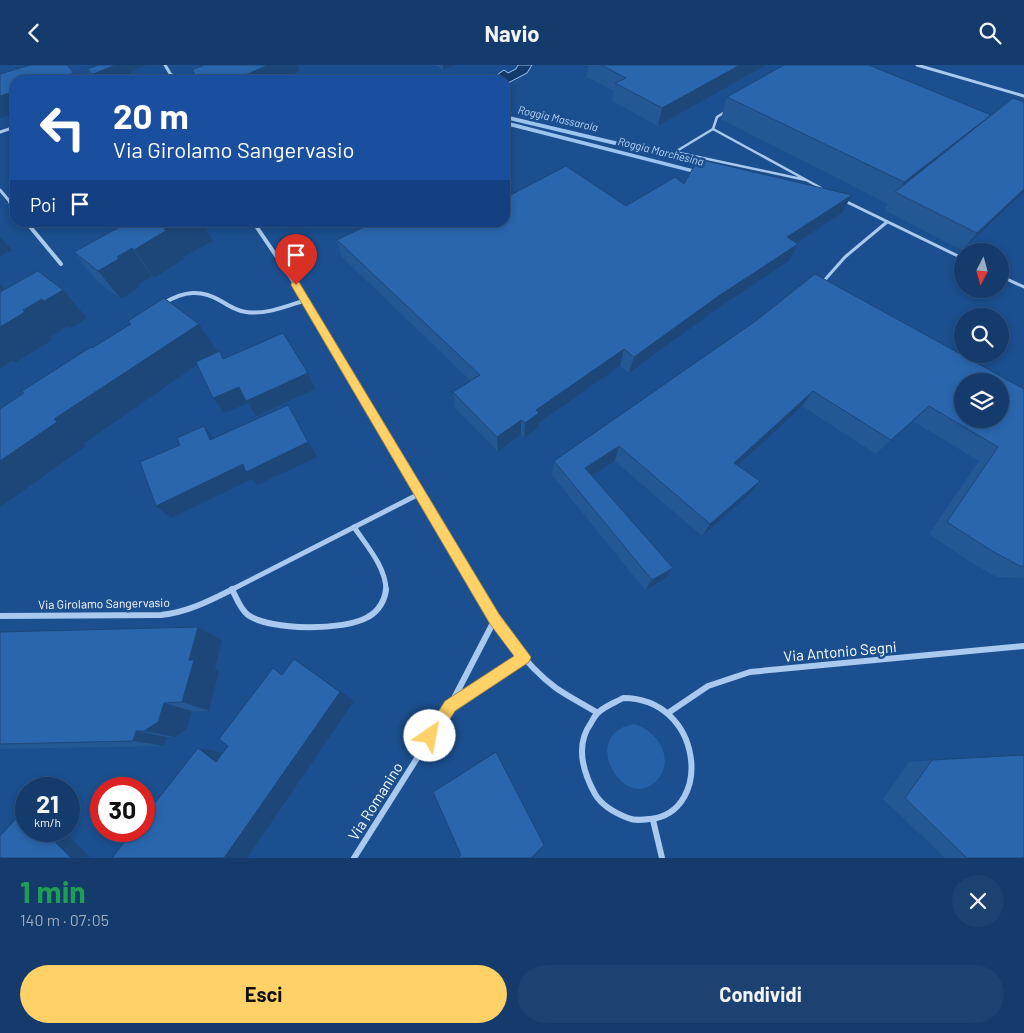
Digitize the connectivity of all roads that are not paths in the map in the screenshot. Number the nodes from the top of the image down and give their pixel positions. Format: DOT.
graph roads {
  1 [pos="165,65"];
  2 [pos="918,65"];
  3 [pos="172,75"];
  4 [pos="1024,96"];
  5 [pos="725,112"];
  6 [pos="713,129"];
  7 [pos="806,180"];
  8 [pos="822,189"];
  9 [pos="0,190"];
  10 [pos="837,197"];
  11 [pos="10,202"];
  12 [pos="887,222"];
  13 [pos="30,227"];
  14 [pos="257,227"];
  15 [pos="954,254"];
  16 [pos="61,264"];
  17 [pos="1009,280"];
  18 [pos="1024,287"];
  19 [pos="818,288"];
  20 [pos="306,300"];
  21 [pos="160,305"];
  22 [pos="421,493"];
  23 [pos="354,527"];
  24 [pos="232,589"];
  25 [pos="0,616"];
  26 [pos="495,619"];
  27 [pos="1024,646"];
  28 [pos="524,657"];
  29 [pos="450,706"];
  30 [pos="596,712"];
  31 [pos="668,713"];
  32 [pos="653,820"];
  33 [pos="354,858"];
  34 [pos="662,858"];
  1 -- 3 [label="street"];
  2 -- 4 [label="street"];
  5 -- 6 [label="lane"];
  6 -- 7 [label="lane"];
  6 -- 7 [label="lane"];
  7 -- 8 [label="lane"];
  9 -- 11 [label="street"];
  10 -- 12 [label="lane"];
  12 -- 15 [label="lane"];
  12 -- 19 [label="lane"];
  13 -- 16 [label="street"];
  14 -- 20 [label="street"];
  17 -- 18 [label="lane"];
  20 -- 21 [label="street"];
  20 -- 22 [label="street"];
  22 -- 23 [label="street, Via Girolamo Sangervasio"];
  22 -- 26 [label="street"];
  23 -- 24 [label="street, Via Girolamo Sangervasio"];
  23 -- 24 [label="street"];
  24 -- 25 [label="street, Via Girolamo Sangervasio"];
  26 -- 28 [label="street"];
  26 -- 29 [label="street, Via Romanino"];
  27 -- 31 [label="street, Via Antonio Segni"];
  28 -- 29 [label="street, Via Romanino"];
  28 -- 30 [label="street"];
  29 -- 33 [label="street, Via Romanino"];
  30 -- 31 [label="street"];
  30 -- 32 [label="street"];
  31 -- 32 [label="street"];
  32 -- 34 [label="street"];
}
